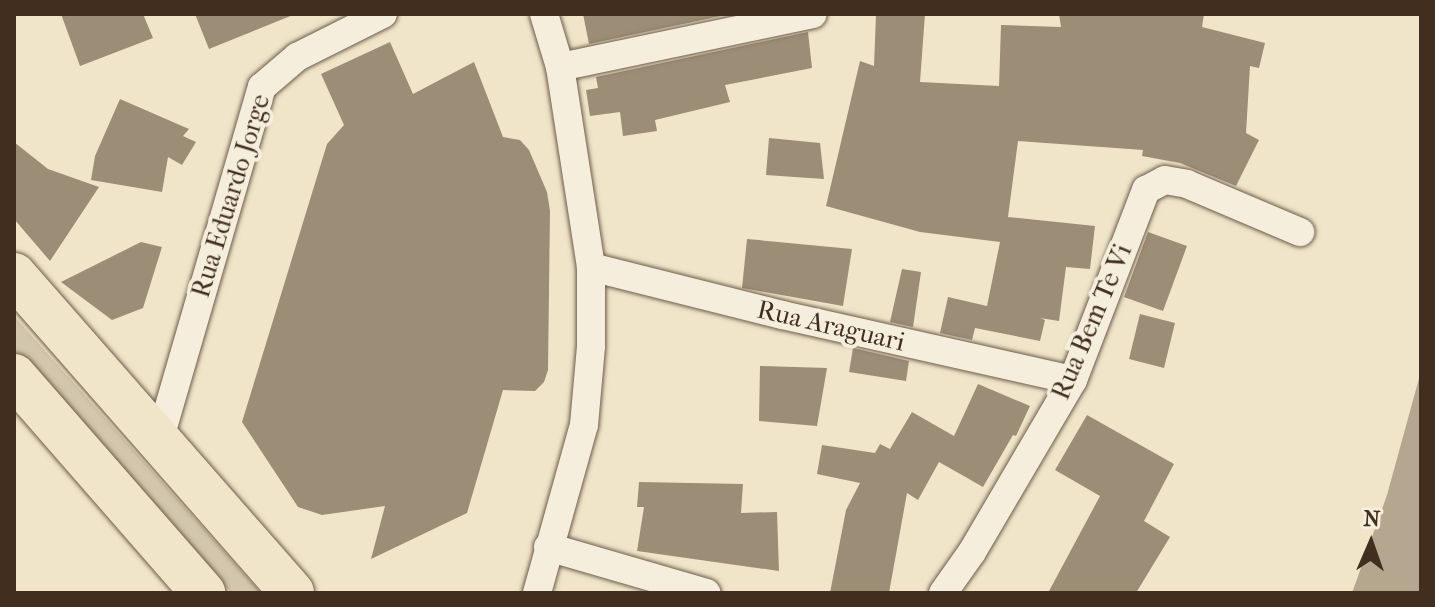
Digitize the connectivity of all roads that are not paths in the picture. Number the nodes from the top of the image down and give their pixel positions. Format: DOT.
graph roads {
  1 [pos="383,14"];
  2 [pos="544,14"];
  3 [pos="813,14"];
  4 [pos="560,67"];
  5 [pos="1300,232"];
  6 [pos="591,267"];
  7 [pos="14,275"];
  8 [pos="14,376"];
  9 [pos="1073,380"];
  10 [pos="159,441"];
  11 [pos="548,547"];
  12 [pos="203,593"];
  13 [pos="292,593"];
  14 [pos="518,593"];
  15 [pos="537,593"];
  16 [pos="706,593"];
  17 [pos="943,593"];
  1 -- 10 [label="street, Rua Eduardo Jorge"];
  2 -- 4 [label="street"];
  3 -- 4 [label="street"];
  4 -- 6 [label="street"];
  5 -- 9 [label="street, Rua Bem Te Vi"];
  6 -- 9 [label="street, Rua Araguari"];
  6 -- 11 [label="street"];
  7 -- 10 [label="main road"];
  8 -- 12 [label="main road"];
  9 -- 17 [label="street, Rua Bem Te Vi"];
  10 -- 13 [label="main road"];
  11 -- 14 [label="street"];
  11 -- 15 [label="street"];
  11 -- 16 [label="street"];
}
